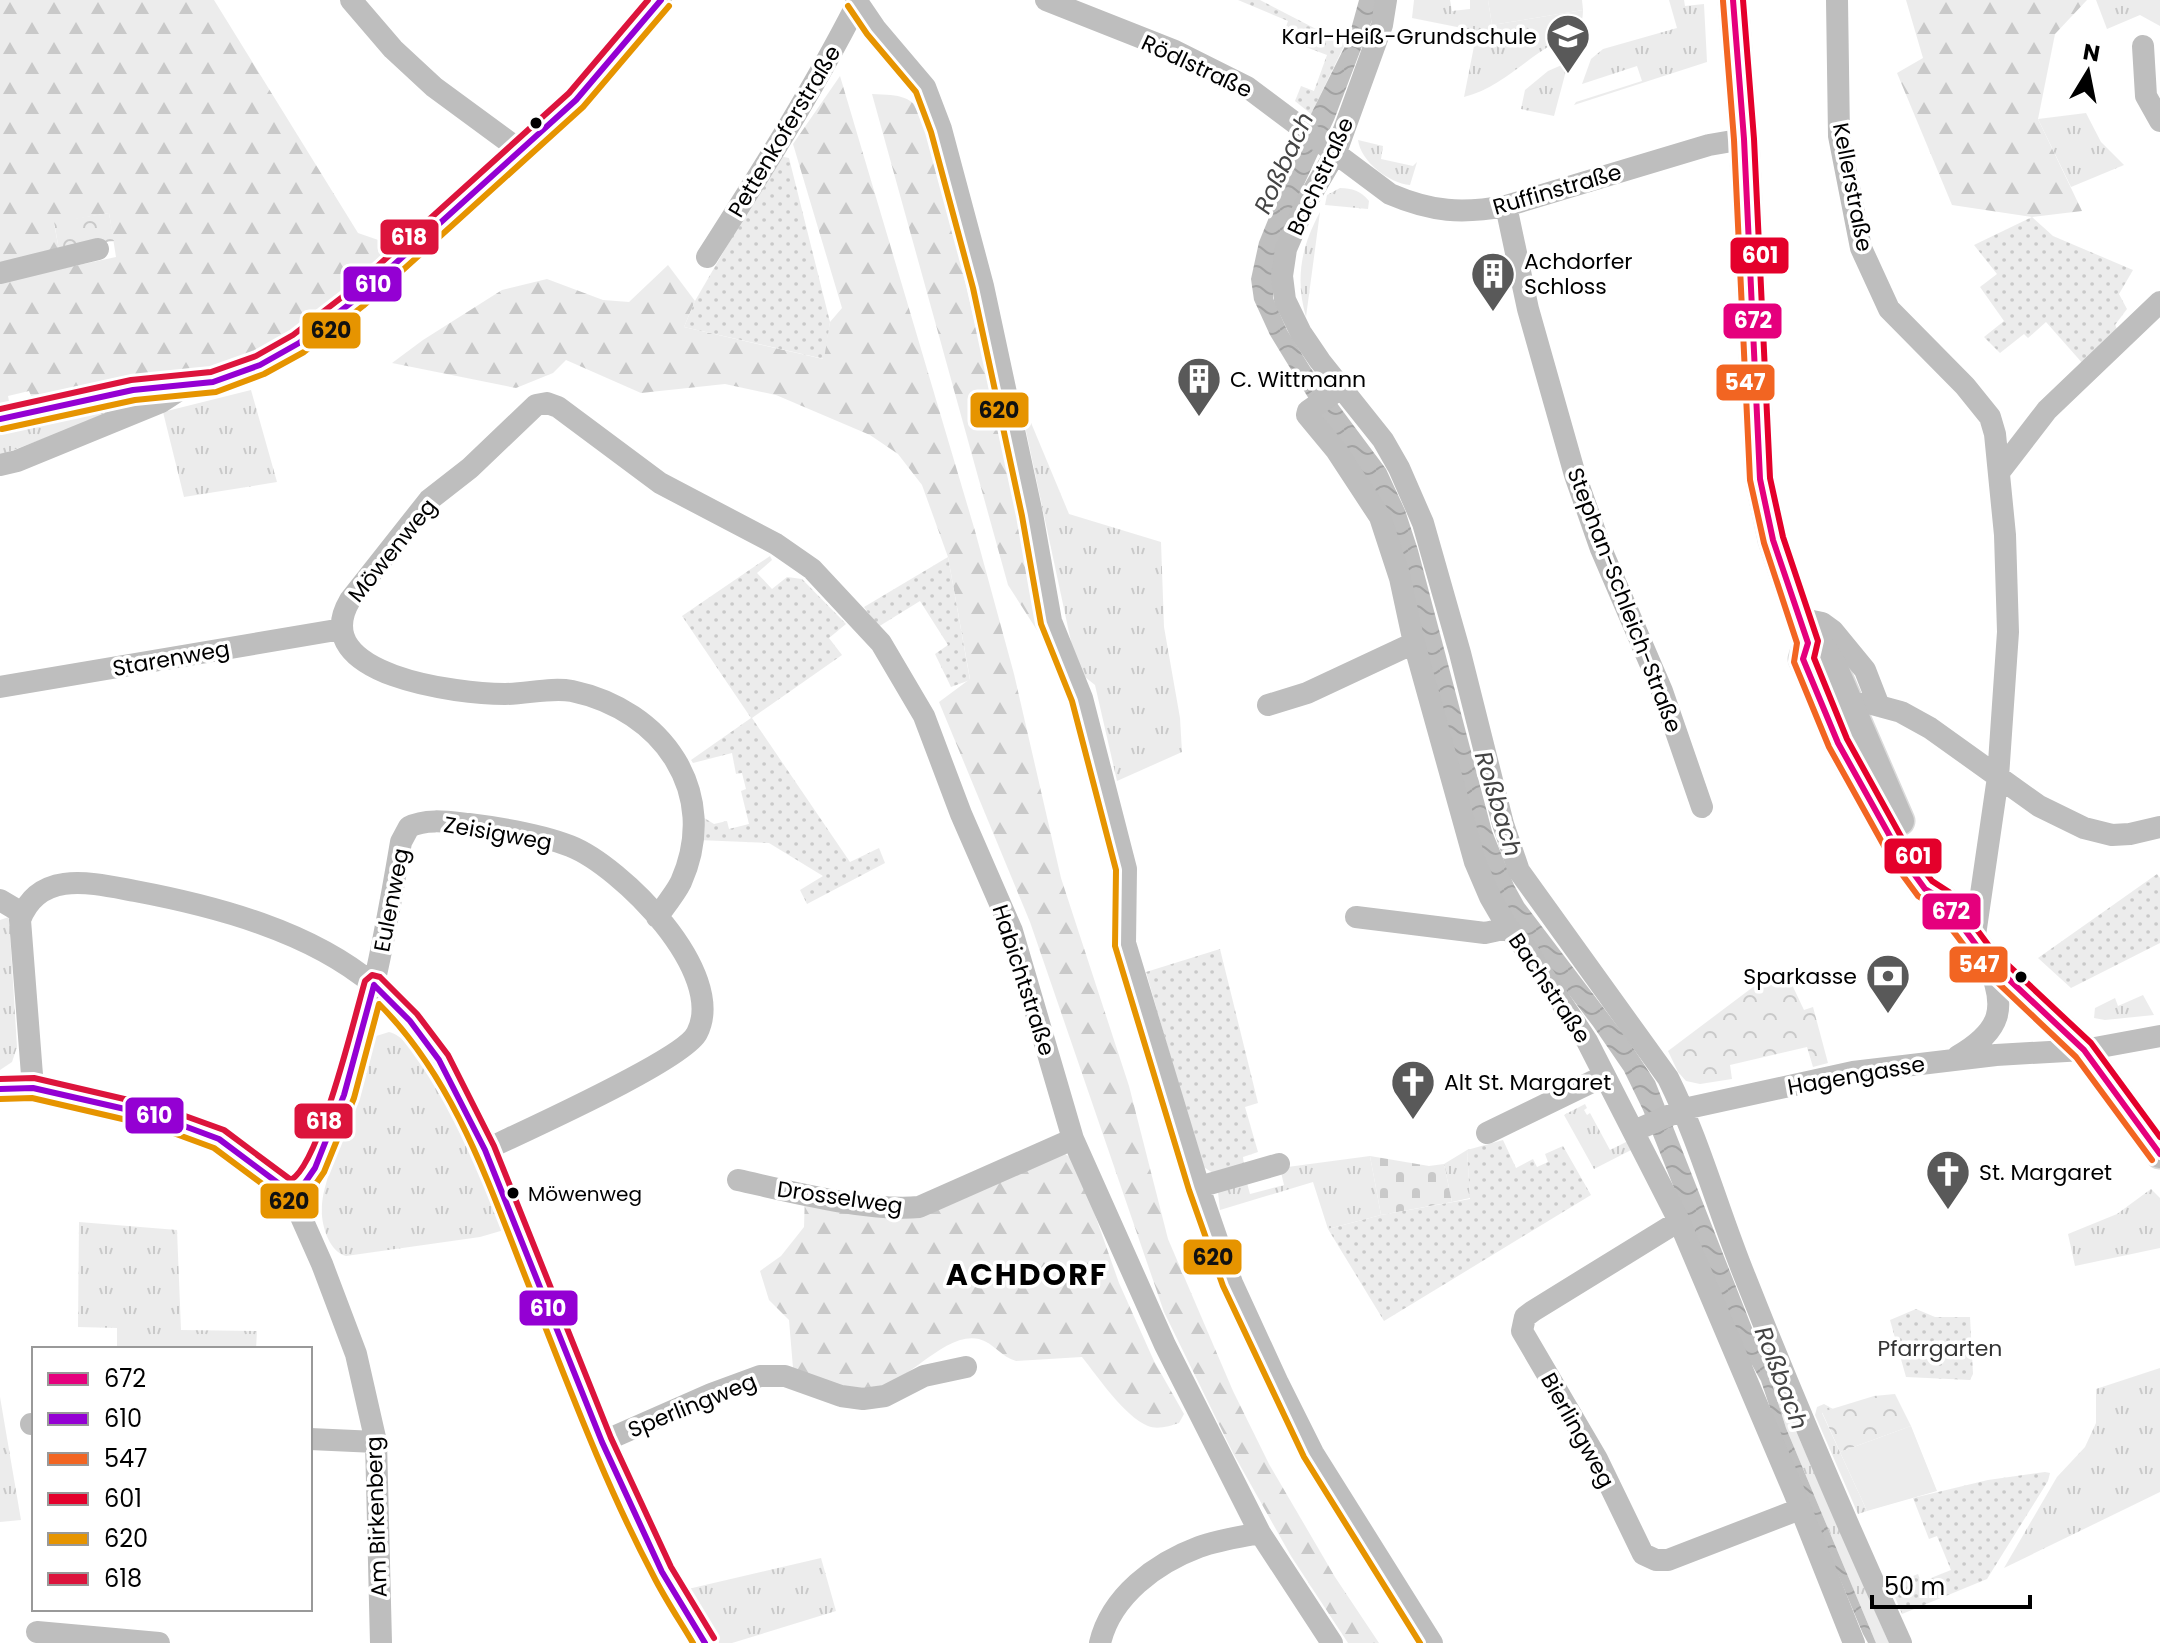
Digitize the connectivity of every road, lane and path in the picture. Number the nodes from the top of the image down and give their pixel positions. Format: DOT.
graph roads {
  1 [pos="351,0"];
  2 [pos="661,0"];
  3 [pos="1046,0"];
  4 [pos="1386,0"];
  5 [pos="1733,0"];
  6 [pos="1837,0"];
  7 [pos="857,2"];
  8 [pos="2143,46"];
  9 [pos="2160,121"];
  10 [pos="1744,139"];
  11 [pos="1330,147"];
  12 [pos="521,151"];
  13 [pos="1506,206"];
  14 [pos="98,249"];
  15 [pos="707,257"];
  16 [pos="0,273"];
  17 [pos="2160,302"];
  18 [pos="186,387"];
  19 [pos="1328,397"];
  20 [pos="547,403"];
  21 [pos="0,419"];
  22 [pos="0,465"];
  23 [pos="2000,471"];
  24 [pos="342,629"];
  25 [pos="1803,630"];
  26 [pos="1414,643"];
  27 [pos="0,687"];
  28 [pos="1268,705"];
  29 [pos="1879,706"];
  30 [pos="1838,707"];
  31 [pos="1998,777"];
  32 [pos="1702,807"];
  33 [pos="409,827"];
  34 [pos="2160,827"];
  35 [pos="0,900"];
  36 [pos="22,913"];
  37 [pos="657,917"];
  38 [pos="1356,917"];
  39 [pos="1508,928"];
  40 [pos="1980,950"];
  41 [pos="374,985"];
  42 [pos="2160,1036"];
  43 [pos="2084,1050"];
  44 [pos="1953,1059"];
  45 [pos="1604,1076"];
  46 [pos="33,1088"];
  47 [pos="0,1089"];
  48 [pos="1659,1120"];
  49 [pos="1487,1133"];
  50 [pos="1073,1139"];
  51 [pos="485,1150"];
  52 [pos="2160,1154"];
  53 [pos="1279,1164"];
  54 [pos="738,1180"];
  55 [pos="1199,1187"];
  56 [pos="290,1192"];
  57 [pos="1679,1221"];
  58 [pos="966,1367"];
  59 [pos="312,1439"];
  60 [pos="376,1442"];
  61 [pos="602,1442"];
  62 [pos="1800,1509"];
  63 [pos="1260,1533"];
  64 [pos="37,1632"];
  65 [pos="159,1643"];
  66 [pos="381,1643"];
  67 [pos="705,1643"];
  68 [pos="1100,1643"];
  69 [pos="1332,1643"];
  70 [pos="1432,1643"];
  71 [pos="1854,1643"];
  72 [pos="1901,1643"];
  1 -- 12 [label="street"];
  2 -- 12 [label="street"];
  3 -- 11 [label="street, Rödlstraße"];
  4 -- 11 [label="street, Bachstraße"];
  5 -- 10 [label="main road"];
  6 -- 23 [label="street, Kellerstraße"];
  7 -- 15 [label="street, Pettenkoferstraße"];
  7 -- 55 [label="street, Pettenkoferstraße"];
  8 -- 9 [label="street"];
  10 -- 13 [label="street, Ruffinstraße"];
  10 -- 25 [label="main road"];
  11 -- 13 [label="street, Ruffinstraße"];
  11 -- 19 [label="street, Bachstraße"];
  12 -- 18 [label="street"];
  13 -- 32 [label="street, Stephan-Schleich-Straße"];
  14 -- 16 [label="street"];
  17 -- 23 [label="street"];
  18 -- 21 [label="street"];
  18 -- 22 [label="street"];
  19 -- 26 [label="street, Bachstraße"];
  19 -- 48 [label="street, Bachstraße"];
  20 -- 24 [label="street, Möwenweg"];
  20 -- 50 [label="street, Habichtstraße"];
  23 -- 31 [label="street, Kellerstraße"];
  24 -- 27 [label="street, Starenweg"];
  24 -- 37 [label="street, Möwenweg"];
  25 -- 29 [label="street"];
  25 -- 30 [label="main road"];
  26 -- 28 [label="street"];
  26 -- 39 [label="street, Bachstraße"];
  29 -- 30 [label="street"];
  29 -- 31 [label="street"];
  30 -- 40 [label="main road"];
  31 -- 34 [label="street"];
  31 -- 40 [label="street, Kellerstraße"];
  33 -- 37 [label="street, Zeisigweg"];
  33 -- 41 [label="street, Eulenweg"];
  35 -- 36 [label="street"];
  36 -- 41 [label="street"];
  36 -- 46 [label="street"];
  37 -- 51 [label="street"];
  38 -- 39 [label="street"];
  39 -- 45 [label="street, Bachstraße"];
  40 -- 43 [label="main road"];
  40 -- 44 [label="street"];
  41 -- 51 [label="street"];
  41 -- 56 [label="street, Eulenweg"];
  42 -- 43 [label="street, Hagengasse"];
  43 -- 44 [label="street, Hagengasse"];
  43 -- 52 [label="main road"];
  44 -- 48 [label="street, Hagengasse"];
  45 -- 48 [label="street, Bachstraße"];
  45 -- 49 [label="street"];
  46 -- 47 [label="street, Am Birkenberg"];
  46 -- 56 [label="street, Am Birkenberg"];
  48 -- 57 [label="street, Bachstraße"];
  48 -- 72 [label="street, Bachstraße"];
  50 -- 54 [label="street, Drosselweg"];
  50 -- 63 [label="street, Habichtstraße"];
  51 -- 61 [label="street"];
  53 -- 55 [label="street"];
  55 -- 70 [label="street, Pettenkoferstraße"];
  56 -- 60 [label="street, Am Birkenberg"];
  57 -- 62 [label="street, Bachstraße"];
  57 -- 62 [label="street, Bierlingweg"];
  58 -- 61 [label="street, Sperlingweg"];
  59 -- 60 [label="street"];
  60 -- 66 [label="street, Am Birkenberg"];
  61 -- 67 [label="street"];
  62 -- 71 [label="street, Bachstraße"];
  63 -- 68 [label="street"];
  63 -- 69 [label="street, Habichtstraße"];
  64 -- 65 [label="street"];
}
